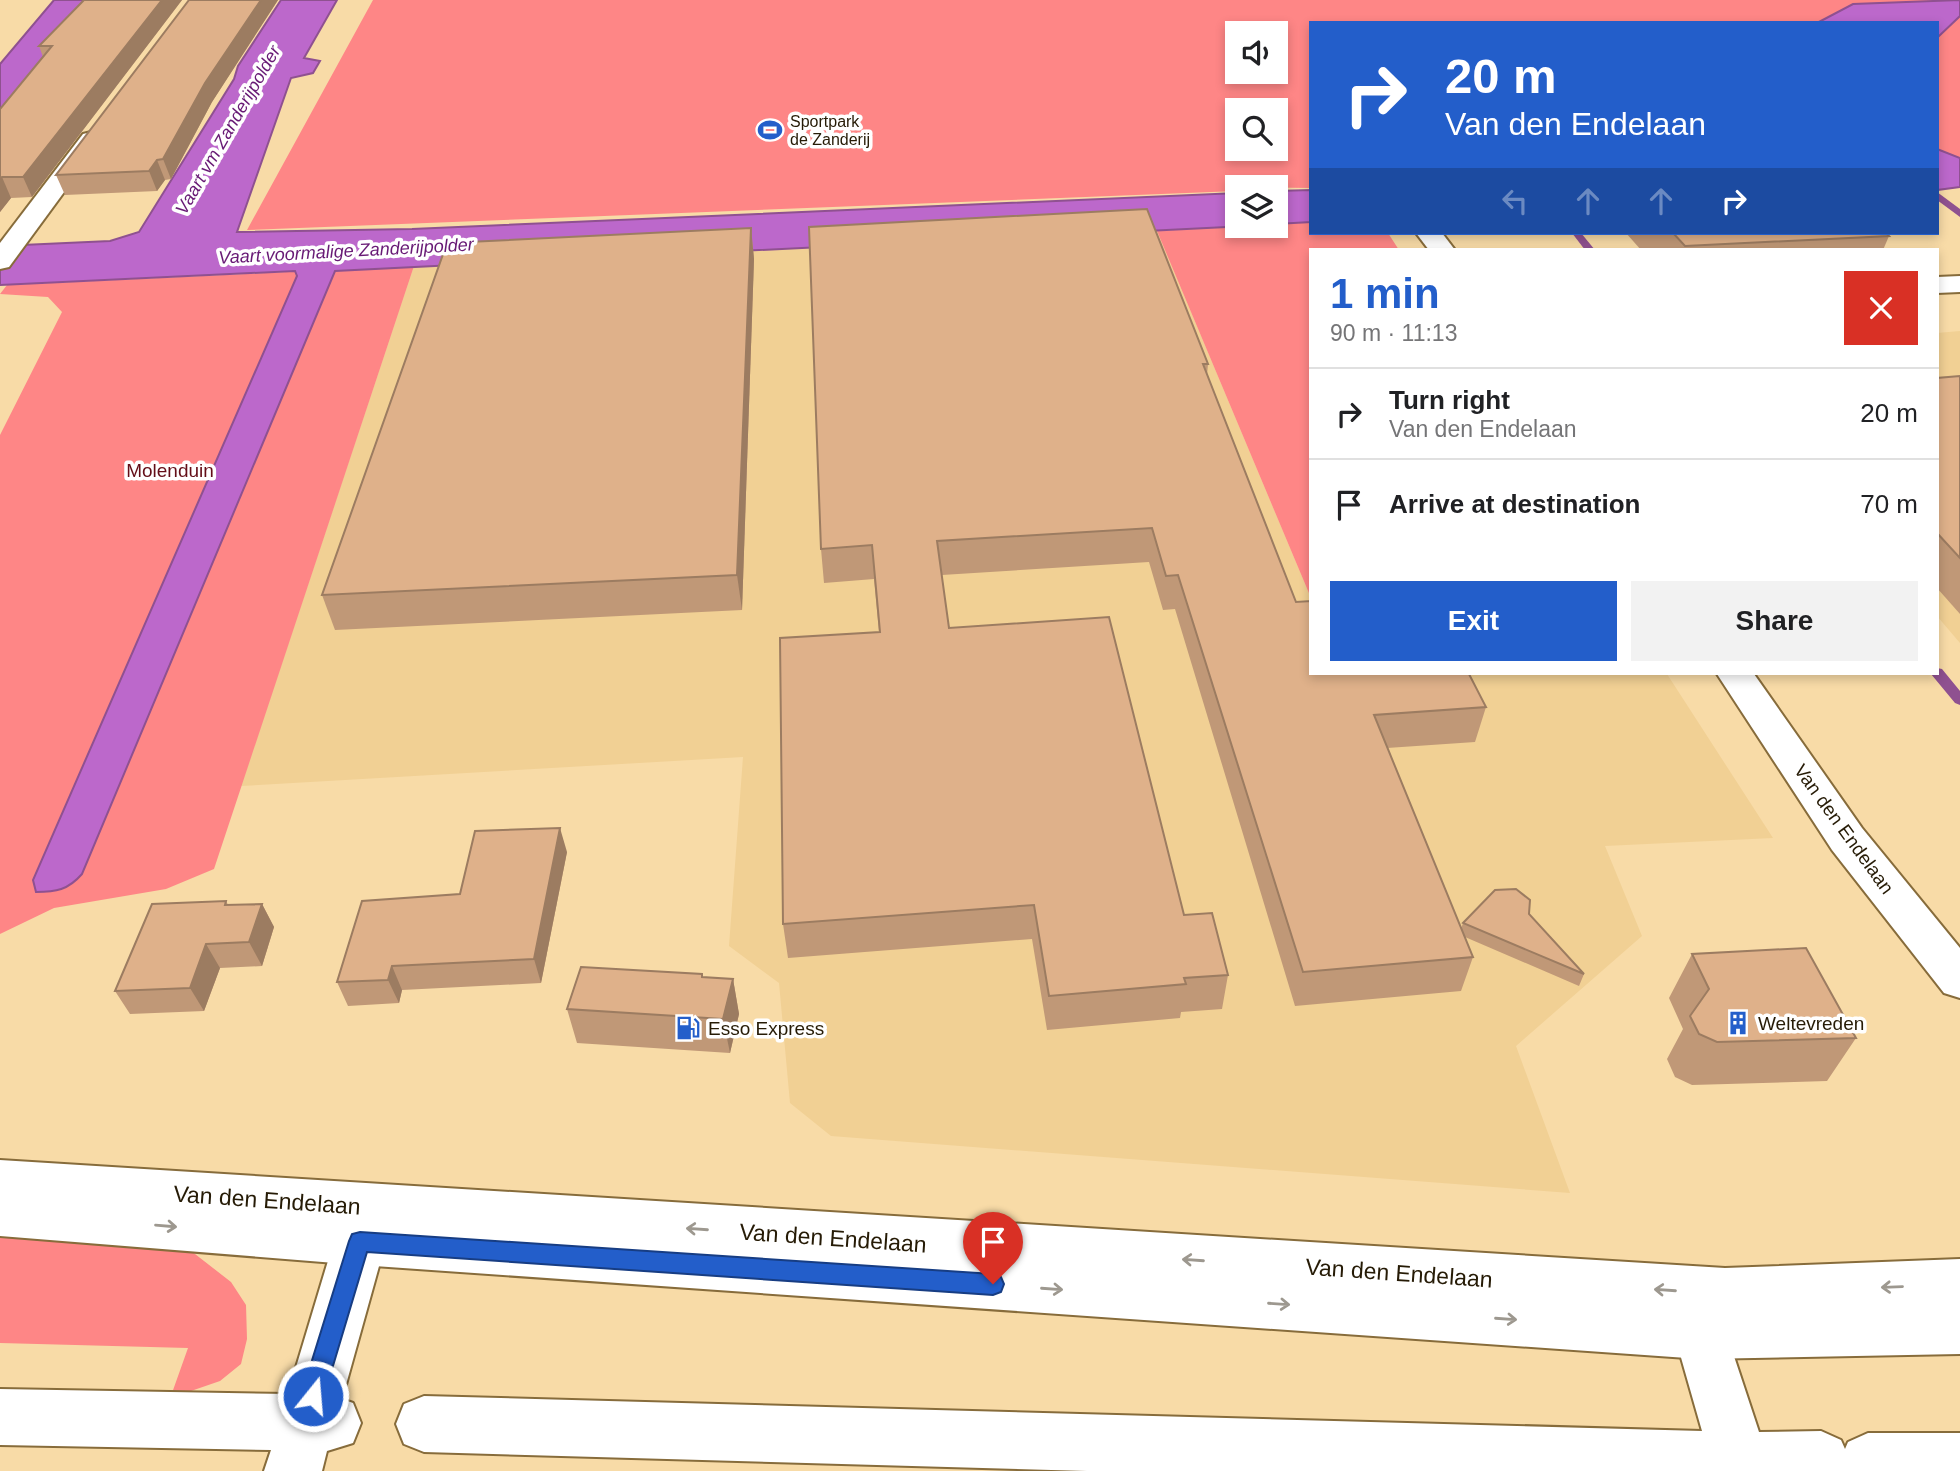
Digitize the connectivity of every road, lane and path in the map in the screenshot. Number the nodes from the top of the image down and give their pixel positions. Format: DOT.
graph roads {
  1 [pos="106,119"];
  2 [pos="0,261"];
  3 [pos="1960,284"];
  4 [pos="1939,285"];
  5 [pos="1736,675"];
  6 [pos="1960,980"];
  7 [pos="0,1183"];
  8 [pos="0,1213"];
  9 [pos="360,1241"];
  10 [pos="1960,1284"];
  11 [pos="1960,1328"];
  12 [pos="1701,1333"];
  13 [pos="0,1417"];
  14 [pos="424,1424"];
  15 [pos="310,1438"];
  16 [pos="1740,1461"];
  17 [pos="1960,1462"];
  18 [pos="1863,1464"];
  1 -- 2 [label="main road"];
  3 -- 4 [label="main road"];
  5 -- 6 [label="main road, Van den Endelaan"];
  10 -- 7 [label="main road, Van den Endelaan, one-way"];
  8 -- 9 [label="main road, Van den Endelaan, one-way"];
  9 -- 12 [label="main road, Van den Endelaan, one-way"];
  9 -- 15 [label="main road"];
  11 -- 12 [label="main road, Van den Endelaan"];
  12 -- 16 [label="main road"];
  13 -- 15 [label="main road"];
  14 -- 16 [label="main road"];
  16 -- 18 [label="main road"];
  17 -- 18 [label="main road"];
}
